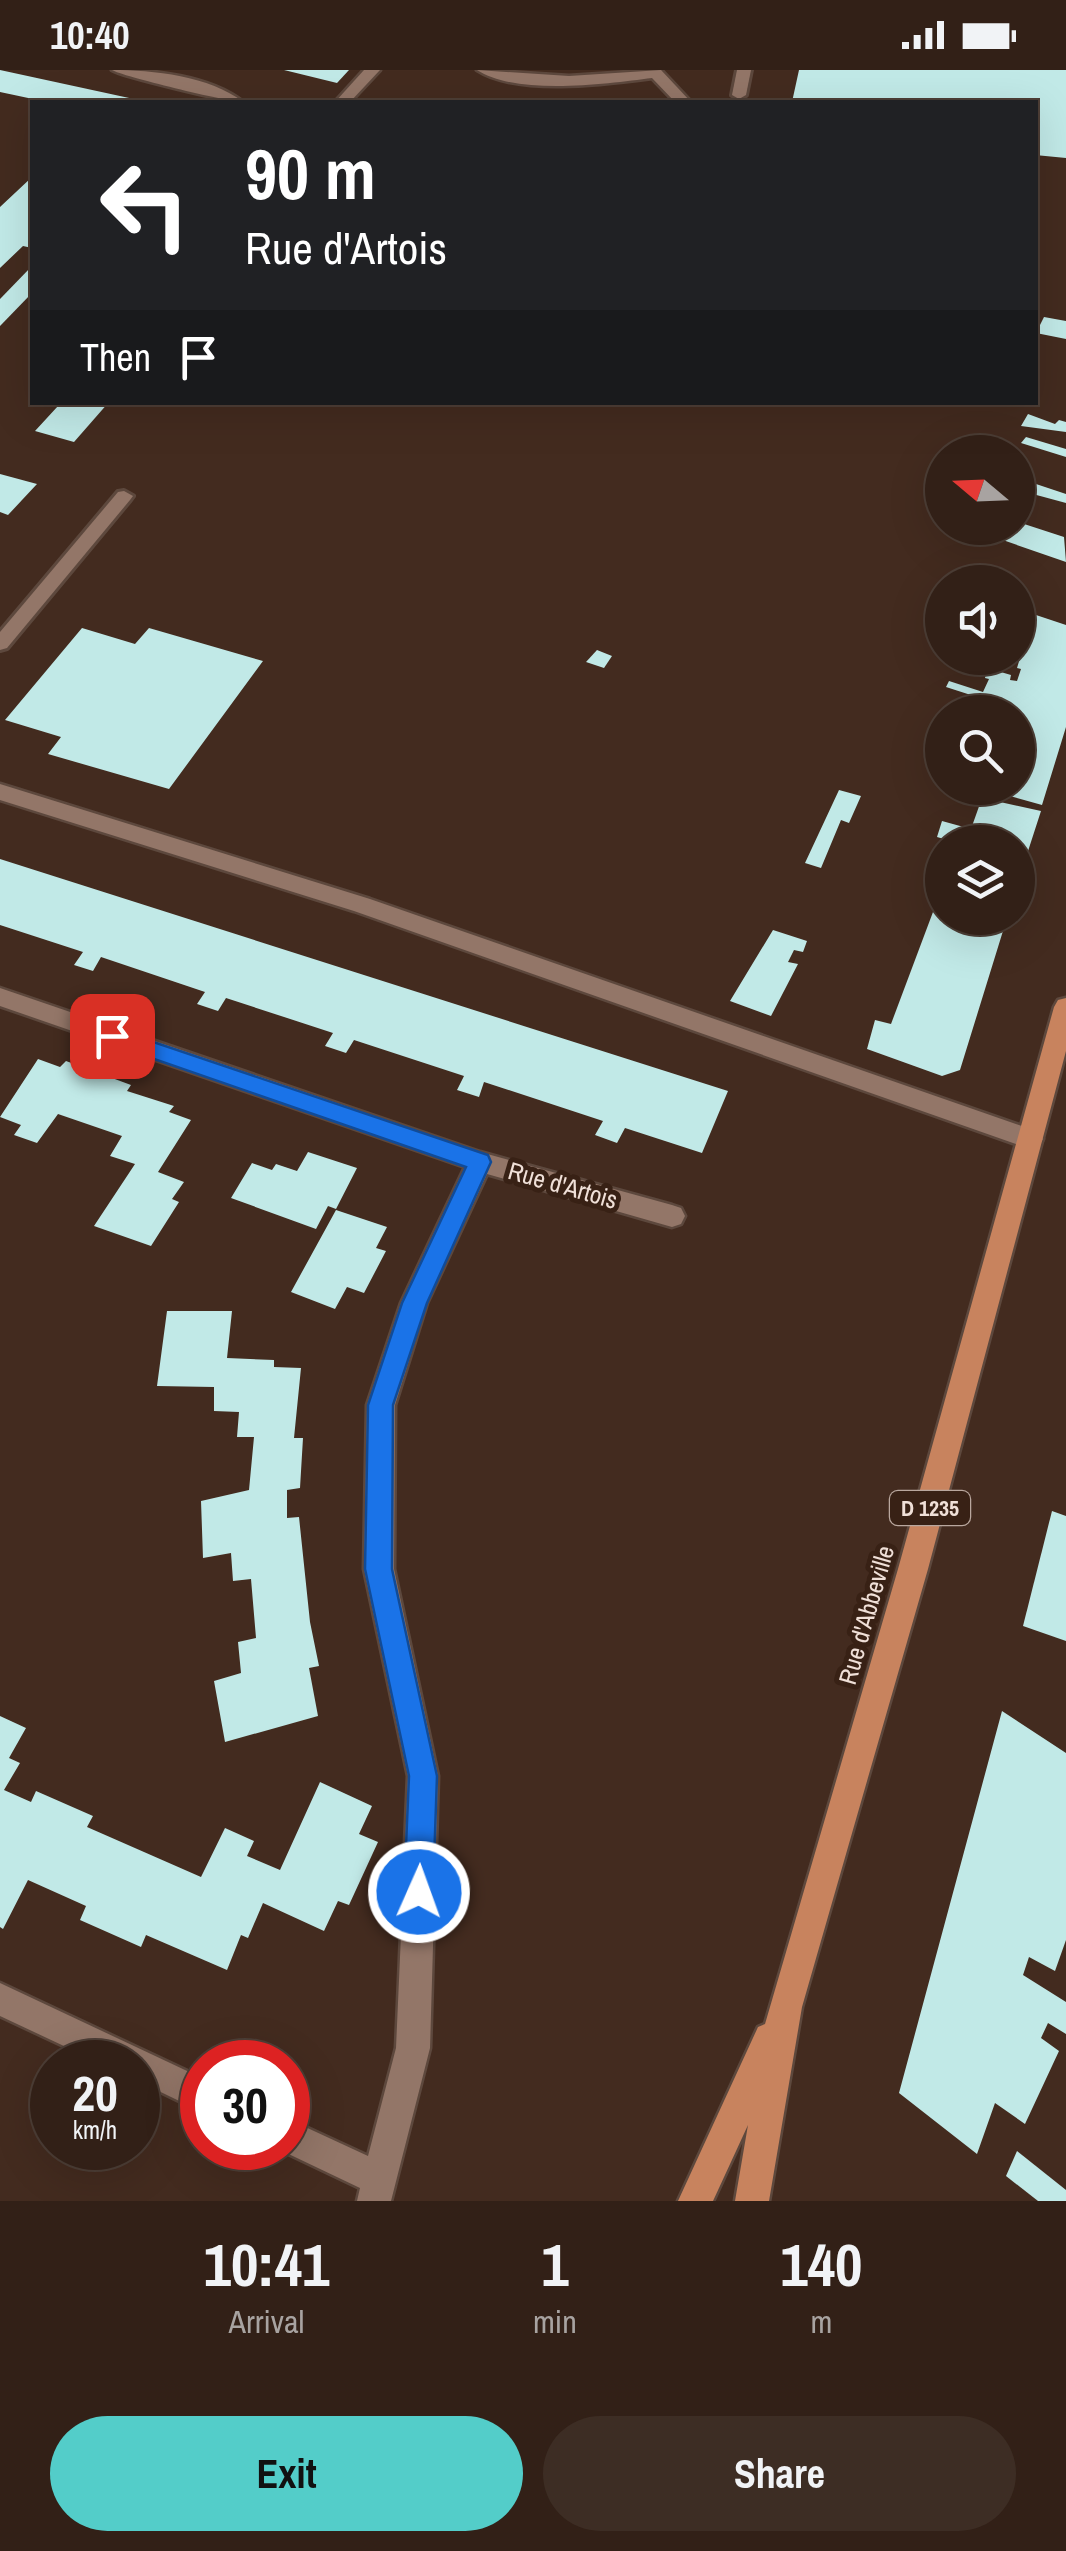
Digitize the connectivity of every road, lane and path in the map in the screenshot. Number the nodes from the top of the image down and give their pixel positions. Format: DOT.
graph roads {
  1 [pos="120,70"];
  2 [pos="372,70"];
  3 [pos="485,70"];
  4 [pos="744,70"];
  5 [pos="653,72"];
  6 [pos="739,94"];
  7 [pos="230,100"];
  8 [pos="344,100"];
  9 [pos="680,100"];
  10 [pos="124,496"];
  11 [pos="0,644"];
  12 [pos="0,792"];
  13 [pos="0,997"];
  14 [pos="1066,1007"];
  15 [pos="1030,1139"];
  16 [pos="480,1162"];
  17 [pos="672,1216"];
  18 [pos="0,1999"];
  19 [pos="785,2007"];
  20 [pos="86,2040"];
  21 [pos="310,2149"];
  22 [pos="378,2191"];
  23 [pos="695,2201"];
  24 [pos="752,2201"];
  1 -- 7 [label="street"];
  2 -- 8 [label="street"];
  3 -- 5 [label="street"];
  4 -- 6 [label="lane"];
  5 -- 9 [label="street"];
  10 -- 11 [label="lane"];
  12 -- 15 [label="street"];
  13 -- 16 [label="street, Rue d'Artois"];
  14 -- 15 [label="main road, Rue d'Abbeville / D 1235"];
  15 -- 19 [label="main road, Rue d'Abbeville / D 1235"];
  16 -- 17 [label="street, Rue d'Artois"];
  16 -- 22 [label="street"];
  18 -- 20 [label="street"];
  19 -- 23 [label="main road, Rue d'Abbeville / D 1235"];
  19 -- 24 [label="main road, Rue d'Abbeville / D 1235"];
  21 -- 22 [label="street"];
}
